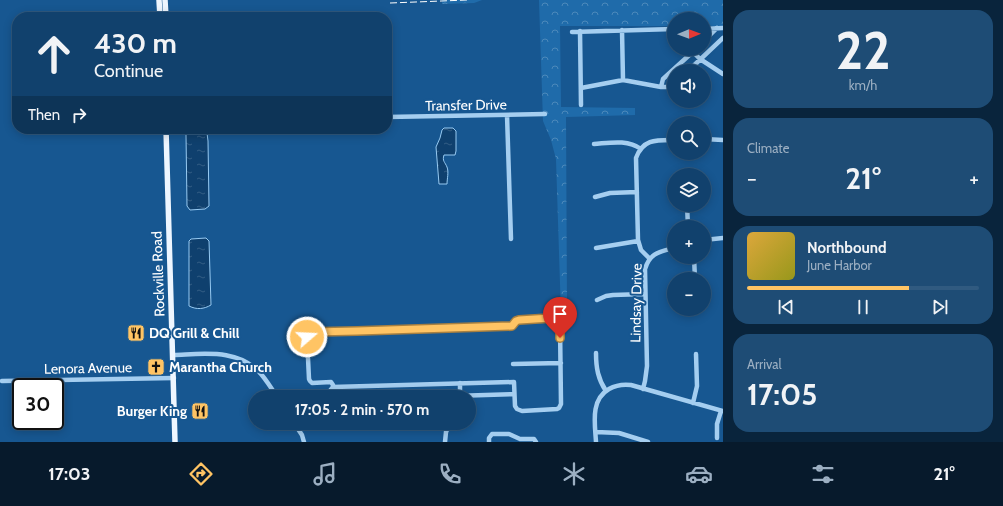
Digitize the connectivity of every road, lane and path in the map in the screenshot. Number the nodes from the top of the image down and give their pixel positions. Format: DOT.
graph roads {
  1 [pos="159,0"];
  2 [pos="165,0"];
  3 [pos="160,12"];
  4 [pos="166,12"];
  5 [pos="711,28"];
  6 [pos="717,28"];
  7 [pos="723,28"];
  8 [pos="667,29"];
  9 [pos="622,30"];
  10 [pos="580,31"];
  11 [pos="572,32"];
  12 [pos="711,34"];
  13 [pos="723,38"];
  14 [pos="689,56"];
  15 [pos="698,56"];
  16 [pos="700,59"];
  17 [pos="695,64"];
  18 [pos="723,74"];
  19 [pos="623,80"];
  20 [pos="661,87"];
  21 [pos="667,87"];
  22 [pos="581,88"];
  23 [pos="581,105"];
  24 [pos="545,114"];
  25 [pos="507,115"];
  26 [pos="392,117"];
  27 [pos="166,134"];
  28 [pos="711,139"];
  29 [pos="667,140"];
  30 [pos="723,140"];
  31 [pos="594,144"];
  32 [pos="641,149"];
  33 [pos="637,192"];
  34 [pos="595,196"];
  35 [pos="723,238"];
  36 [pos="511,239"];
  37 [pos="711,239"];
  38 [pos="638,241"];
  39 [pos="596,248"];
  40 [pos="667,250"];
  41 [pos="650,259"];
  42 [pos="645,294"];
  43 [pos="597,300"];
  44 [pos="596,353"];
  45 [pos="696,354"];
  46 [pos="173,355"];
  47 [pos="561,363"];
  48 [pos="513,364"];
  49 [pos="174,378"];
  50 [pos="2,381"];
  51 [pos="460,383"];
  52 [pos="333,387"];
  53 [pos="643,389"];
  54 [pos="272,390"];
  55 [pos="331,390"];
  56 [pos="460,390"];
  57 [pos="606,391"];
  58 [pos="514,394"];
  59 [pos="476,395"];
  60 [pos="693,403"];
  61 [pos="722,411"];
  62 [pos="299,430"];
  63 [pos="447,430"];
  64 [pos="596,432"];
  65 [pos="717,438"];
  66 [pos="536,441"];
  67 [pos="175,442"];
  68 [pos="304,442"];
  69 [pos="445,442"];
  70 [pos="489,442"];
  71 [pos="596,442"];
  72 [pos="648,442"];
  1 -- 3 [label="main road"];
  2 -- 4 [label="main road"];
  5 -- 6 [label="street"];
  6 -- 7 [label="street"];
  6 -- 12 [label="street"];
  8 -- 9 [label="street"];
  9 -- 10 [label="street"];
  9 -- 19 [label="street"];
  10 -- 11 [label="street"];
  10 -- 22 [label="street"];
  13 -- 16 [label="street"];
  14 -- 20 [label="street"];
  15 -- 16 [label="street"];
  16 -- 17 [label="street"];
  16 -- 18 [label="street"];
  19 -- 20 [label="street"];
  19 -- 22 [label="street"];
  20 -- 21 [label="street"];
  22 -- 23 [label="street"];
  24 -- 25 [label="street, Transfer Drive"];
  25 -- 26 [label="street, Transfer Drive"];
  25 -- 36 [label="street"];
  27 -- 46 [label="main road, Rockville Road"];
  28 -- 30 [label="street"];
  29 -- 32 [label="street"];
  31 -- 32 [label="street"];
  32 -- 33 [label="street"];
  33 -- 34 [label="street"];
  33 -- 38 [label="street"];
  35 -- 37 [label="street"];
  38 -- 39 [label="street"];
  38 -- 41 [label="street, Lindsay Drive"];
  40 -- 41 [label="street"];
  41 -- 42 [label="street, Lindsay Drive"];
  42 -- 43 [label="street"];
  42 -- 53 [label="street, Lindsay Drive"];
  44 -- 57 [label="street"];
  45 -- 60 [label="street"];
  46 -- 49 [label="main road, Rockville Road"];
  46 -- 54 [label="street"];
  47 -- 48 [label="street"];
  47 -- 52 [label="street"];
  47 -- 58 [label="street"];
  49 -- 50 [label="street, Lenora Avenue"];
  49 -- 67 [label="main road, Rockville Road"];
  51 -- 52 [label="street"];
  51 -- 56 [label="street"];
  51 -- 58 [label="street"];
  52 -- 55 [label="street"];
  53 -- 57 [label="street"];
  53 -- 60 [label="street"];
  57 -- 64 [label="street"];
  58 -- 59 [label="street"];
  60 -- 61 [label="street"];
  61 -- 65 [label="street"];
  62 -- 68 [label="street"];
  63 -- 69 [label="street"];
  64 -- 71 [label="street"];
  64 -- 72 [label="street"];
  66 -- 70 [label="street"];
}
